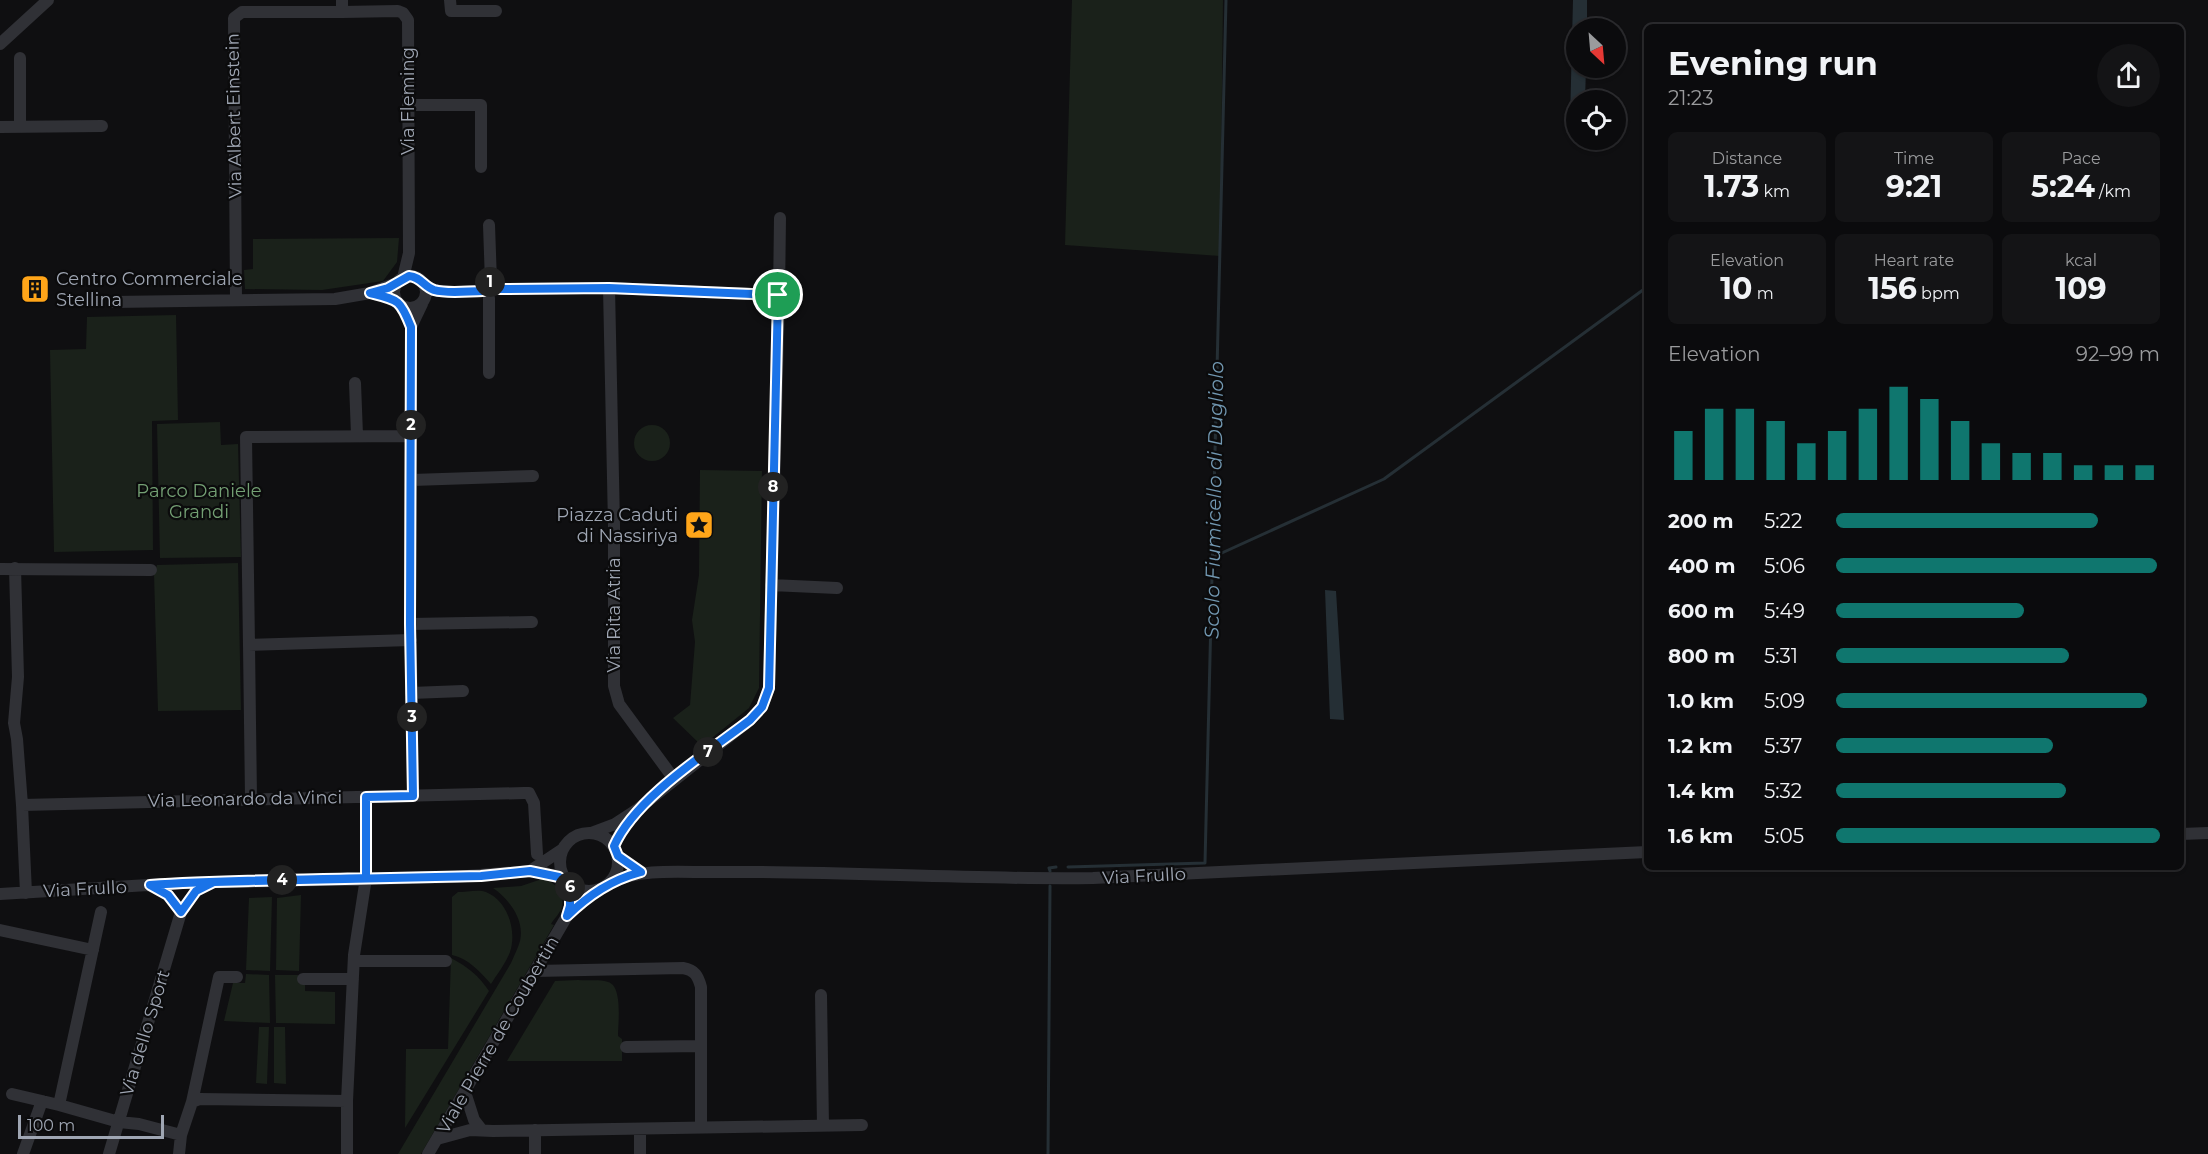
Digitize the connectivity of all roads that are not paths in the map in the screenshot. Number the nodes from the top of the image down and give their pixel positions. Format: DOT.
graph roads {
  1 [pos="48,0"];
  2 [pos="450,0"];
  3 [pos="342,6"];
  4 [pos="496,11"];
  5 [pos="0,44"];
  6 [pos="20,58"];
  7 [pos="408,105"];
  8 [pos="102,126"];
  9 [pos="0,127"];
  10 [pos="20,127"];
  11 [pos="481,167"];
  12 [pos="780,218"];
  13 [pos="489,225"];
  14 [pos="410,253"];
  15 [pos="400,281"];
  16 [pos="609,288"];
  17 [pos="423,290"];
  18 [pos="490,290"];
  19 [pos="370,293"];
  20 [pos="778,295"];
  21 [pos="236,300"];
  22 [pos="113,302"];
  23 [pos="400,304"];
  24 [pos="411,327"];
  25 [pos="489,373"];
  26 [pos="355,383"];
  27 [pos="357,435"];
  28 [pos="411,436"];
  29 [pos="533,476"];
  30 [pos="412,480"];
  31 [pos="0,568"];
  32 [pos="15,568"];
  33 [pos="151,570"];
  34 [pos="771,585"];
  35 [pos="837,588"];
  36 [pos="532,622"];
  37 [pos="410,624"];
  38 [pos="411,640"];
  39 [pos="249,645"];
  40 [pos="463,691"];
  41 [pos="411,693"];
  42 [pos="674,779"];
  43 [pos="413,796"];
  44 [pos="366,797"];
  45 [pos="250,798"];
  46 [pos="22,805"];
  47 [pos="638,808"];
  48 [pos="591,833"];
  49 [pos="2208,833"];
  50 [pos="2184,834"];
  51 [pos="563,849"];
  52 [pos="616,851"];
  53 [pos="1644,852"];
  54 [pos="537,854"];
  55 [pos="530,871"];
  56 [pos="641,872"];
  57 [pos="366,878"];
  58 [pos="214,882"];
  59 [pos="568,882"];
  60 [pos="611,882"];
  61 [pos="182,883"];
  62 [pos="150,885"];
  63 [pos="595,891"];
  64 [pos="26,892"];
  65 [pos="0,894"];
  66 [pos="181,908"];
  67 [pos="101,912"];
  68 [pos="567,916"];
  69 [pos="0,930"];
  70 [pos="93,950"];
  71 [pos="354,961"];
  72 [pos="446,961"];
  73 [pos="535,971"];
  74 [pos="237,977"];
  75 [pos="303,979"];
  76 [pos="353,980"];
  77 [pos="821,995"];
  78 [pos="701,1046"];
  79 [pos="626,1047"];
  80 [pos="465,1092"];
  81 [pos="12,1094"];
  82 [pos="42,1101"];
  83 [pos="347,1101"];
  84 [pos="192,1102"];
  85 [pos="59,1105"];
  86 [pos="452,1114"];
  87 [pos="119,1122"];
  88 [pos="862,1125"];
  89 [pos="701,1126"];
  90 [pos="823,1126"];
  91 [pos="475,1127"];
  92 [pos="640,1128"];
  93 [pos="535,1130"];
  94 [pos="181,1135"];
  95 [pos="437,1138"];
  96 [pos="23,1154"];
  97 [pos="109,1154"];
  98 [pos="179,1154"];
  99 [pos="347,1154"];
  100 [pos="428,1154"];
  101 [pos="535,1154"];
  102 [pos="640,1154"];
  1 -- 5 [label="street"];
  2 -- 4 [label="street"];
  3 -- 7 [label="street, Via Fleming"];
  3 -- 21 [label="street, Via Albert Einstein"];
  6 -- 10 [label="street"];
  7 -- 11 [label="street"];
  7 -- 14 [label="street, Via Fleming"];
  8 -- 10 [label="street"];
  9 -- 10 [label="street"];
  12 -- 20 [label="street"];
  13 -- 18 [label="street"];
  14 -- 15 [label="street, Via Fleming"];
  14 -- 17 [label="street, Via Fleming"];
  15 -- 17 [label="street"];
  15 -- 19 [label="street"];
  15 -- 23 [label="street"];
  16 -- 18 [label="street"];
  16 -- 20 [label="street"];
  16 -- 42 [label="street, Via Rita Atria"];
  17 -- 18 [label="street"];
  17 -- 23 [label="street"];
  17 -- 24 [label="street"];
  18 -- 25 [label="street"];
  19 -- 21 [label="street"];
  19 -- 23 [label="street"];
  20 -- 34 [label="street"];
  21 -- 22 [label="street"];
  23 -- 24 [label="street"];
  24 -- 28 [label="street"];
  26 -- 27 [label="street"];
  27 -- 28 [label="street"];
  27 -- 39 [label="street"];
  28 -- 30 [label="street"];
  29 -- 30 [label="street"];
  30 -- 37 [label="street"];
  31 -- 32 [label="street"];
  32 -- 33 [label="street"];
  32 -- 46 [label="street"];
  34 -- 35 [label="street"];
  34 -- 42 [label="street"];
  36 -- 37 [label="street"];
  37 -- 38 [label="street"];
  38 -- 39 [label="street"];
  38 -- 41 [label="street"];
  39 -- 45 [label="street"];
  40 -- 41 [label="street"];
  41 -- 43 [label="street"];
  42 -- 47 [label="street"];
  43 -- 44 [label="street, Via Leonardo da Vinci"];
  43 -- 54 [label="street, Via Leonardo da Vinci"];
  44 -- 45 [label="street, Via Leonardo da Vinci"];
  44 -- 57 [label="street"];
  45 -- 46 [label="street, Via Leonardo da Vinci"];
  46 -- 64 [label="street"];
  47 -- 48 [label="street"];
  47 -- 52 [label="street"];
  48 -- 51 [label="street"];
  48 -- 52 [label="street"];
  49 -- 50 [label="street"];
  51 -- 55 [label="street"];
  51 -- 59 [label="street"];
  52 -- 56 [label="street"];
  52 -- 60 [label="street"];
  53 -- 56 [label="street, Via Frullo"];
  55 -- 57 [label="street, Via Frullo"];
  55 -- 59 [label="street"];
  56 -- 60 [label="street, Via Frullo"];
  57 -- 58 [label="street, Via Frullo"];
  57 -- 71 [label="street"];
  58 -- 61 [label="street, Via Frullo"];
  58 -- 66 [label="street"];
  59 -- 63 [label="street"];
  59 -- 68 [label="street, Viale Pierre de Coubertin"];
  60 -- 63 [label="street"];
  61 -- 62 [label="street, Via Frullo"];
  61 -- 66 [label="street, Via dello Sport"];
  62 -- 64 [label="street, Via Frullo"];
  62 -- 66 [label="street"];
  63 -- 68 [label="street, Viale Pierre de Coubertin"];
  64 -- 65 [label="street, Via Frullo"];
  66 -- 87 [label="street, Via dello Sport"];
  67 -- 70 [label="street"];
  68 -- 73 [label="street, Viale Pierre de Coubertin"];
  69 -- 70 [label="street"];
  70 -- 85 [label="street"];
  71 -- 72 [label="street"];
  71 -- 76 [label="street"];
  73 -- 78 [label="street"];
  73 -- 80 [label="street, Viale Pierre de Coubertin"];
  74 -- 84 [label="street"];
  75 -- 76 [label="street"];
  76 -- 83 [label="street"];
  77 -- 90 [label="street"];
  78 -- 79 [label="street"];
  78 -- 89 [label="street"];
  80 -- 86 [label="street, Viale Pierre de Coubertin"];
  80 -- 91 [label="street"];
  81 -- 82 [label="street"];
  82 -- 85 [label="street"];
  82 -- 96 [label="street"];
  83 -- 84 [label="street"];
  83 -- 99 [label="street"];
  84 -- 94 [label="street"];
  85 -- 87 [label="street"];
  86 -- 91 [label="street"];
  86 -- 95 [label="street, Viale Pierre de Coubertin"];
  87 -- 94 [label="street"];
  87 -- 97 [label="street, Via dello Sport"];
  88 -- 90 [label="street"];
  89 -- 90 [label="street"];
  89 -- 92 [label="street"];
  91 -- 93 [label="street"];
  91 -- 95 [label="street"];
  92 -- 93 [label="street"];
  92 -- 102 [label="street"];
  93 -- 101 [label="street"];
  94 -- 98 [label="street"];
  95 -- 100 [label="street, Viale Pierre de Coubertin"];
}
